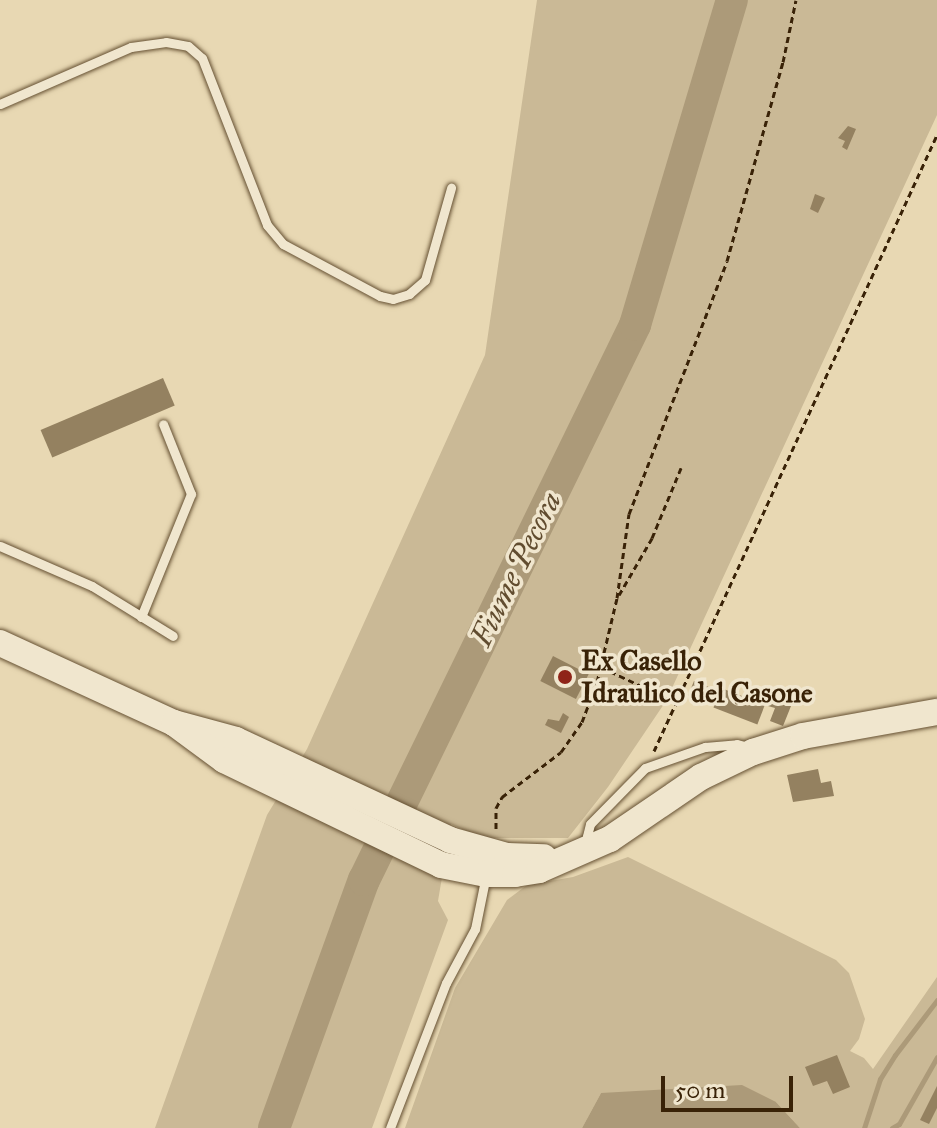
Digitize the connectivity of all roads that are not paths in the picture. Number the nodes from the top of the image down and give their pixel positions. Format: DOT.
graph roads {
  1 [pos="0,104"];
  2 [pos="451,188"];
  3 [pos="163,424"];
  4 [pos="0,546"];
  5 [pos="141,617"];
  6 [pos="173,636"];
  7 [pos="0,643"];
  8 [pos="937,712"];
  9 [pos="174,723"];
  10 [pos="753,752"];
  11 [pos="581,852"];
  12 [pos="494,855"];
  13 [pos="390,1128"];
  1 -- 2 [label="lane"];
  3 -- 5 [label="lane"];
  4 -- 5 [label="lane"];
  5 -- 6 [label="lane"];
  7 -- 9 [label="street"];
  8 -- 10 [label="street"];
  9 -- 12 [label="street"];
  9 -- 12 [label="street"];
  10 -- 11 [label="street"];
  10 -- 11 [label="lane"];
  11 -- 12 [label="street"];
  12 -- 13 [label="lane"];
}
